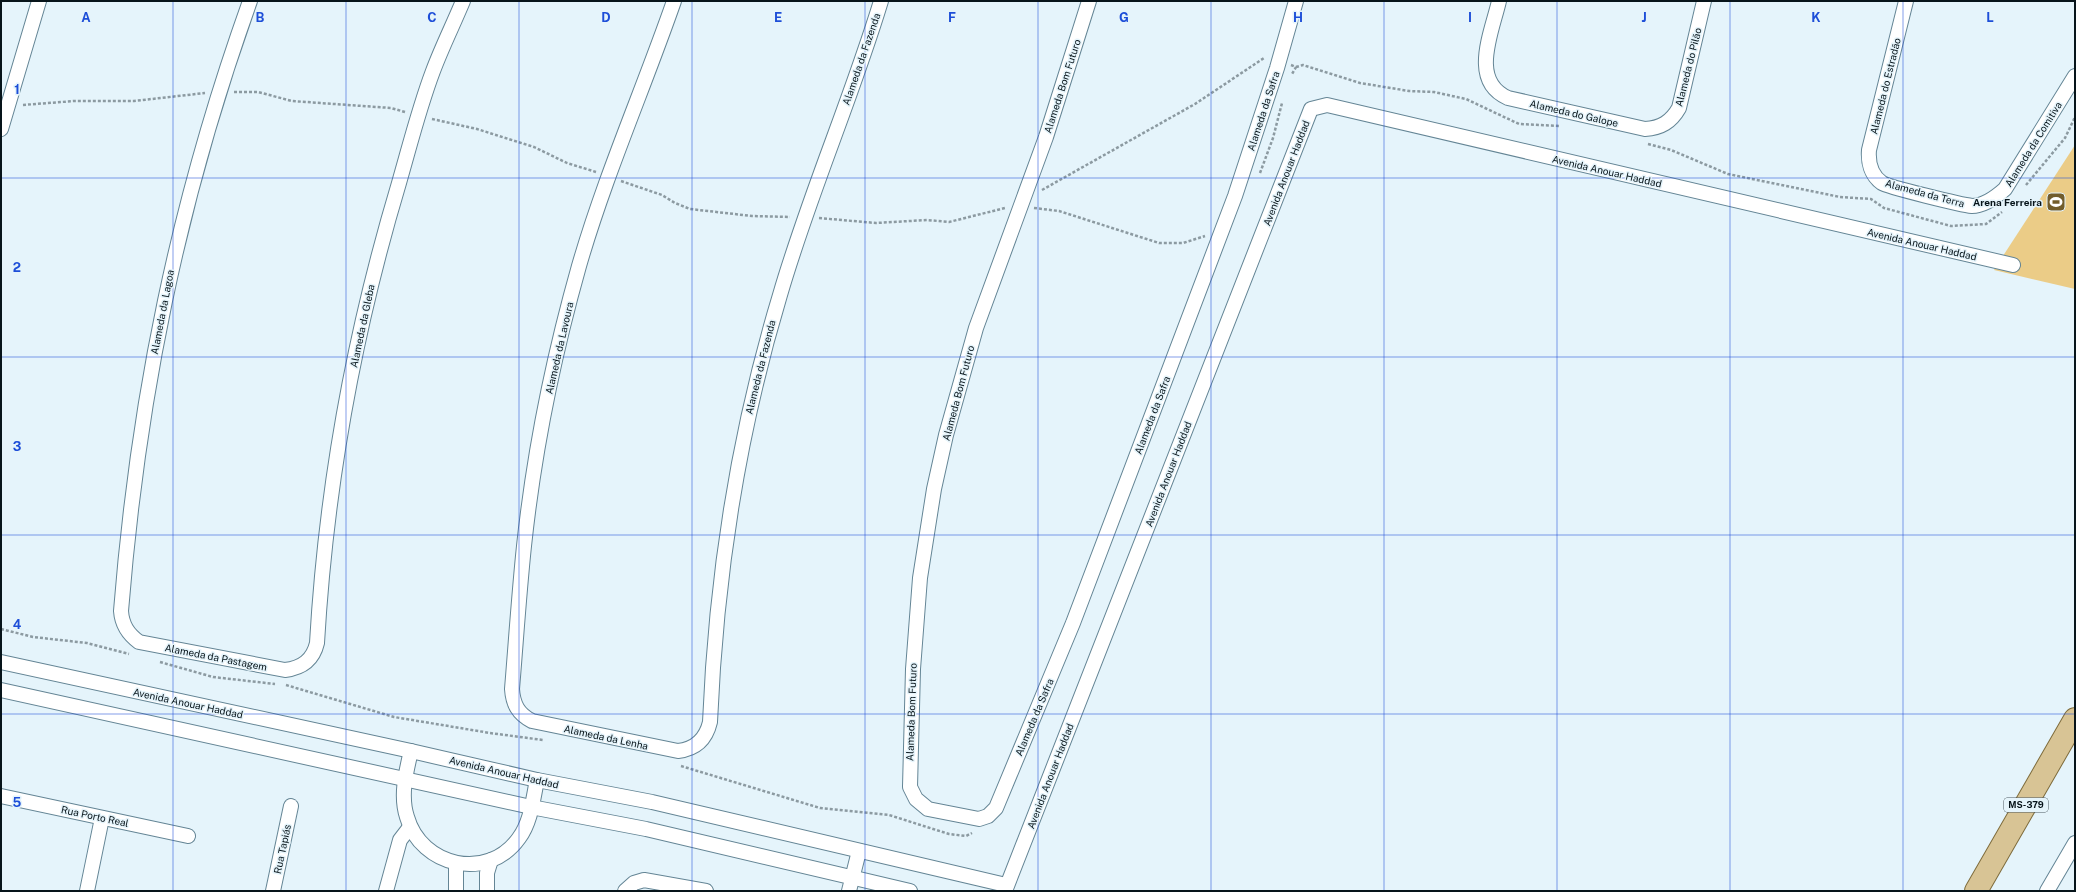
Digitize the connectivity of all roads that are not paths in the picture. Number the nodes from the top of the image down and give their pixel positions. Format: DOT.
graph roads {
  1 [pos="39,1"];
  2 [pos="250,1"];
  3 [pos="463,1"];
  4 [pos="674,1"];
  5 [pos="881,1"];
  6 [pos="1089,1"];
  7 [pos="1296,1"];
  8 [pos="1499,1"];
  9 [pos="1704,1"];
  10 [pos="1906,1"];
  11 [pos="2075,76"];
  12 [pos="1662,126"];
  13 [pos="1,129"];
  14 [pos="1872,171"];
  15 [pos="1982,204"];
  16 [pos="2014,265"];
  17 [pos="127,631"];
  18 [pos="308,661"];
  19 [pos="1,662"];
  20 [pos="1,690"];
  21 [pos="518,710"];
  22 [pos="2075,719"];
  23 [pos="698,744"];
  24 [pos="411,751"];
  25 [pos="405,778"];
  26 [pos="537,780"];
  27 [pos="1,796"];
  28 [pos="916,799"];
  29 [pos="291,806"];
  30 [pos="531,807"];
  31 [pos="102,818"];
  32 [pos="410,827"];
  33 [pos="188,836"];
  34 [pos="2075,842"];
  35 [pos="859,851"];
  36 [pos="491,860"];
  37 [pos="456,864"];
  38 [pos="851,884"];
  39 [pos="627,888"];
  40 [pos="1006,888"];
  41 [pos="87,891"];
  42 [pos="273,891"];
  43 [pos="386,891"];
  44 [pos="456,891"];
  45 [pos="487,891"];
  46 [pos="706,891"];
  47 [pos="910,891"];
  48 [pos="1976,891"];
  49 [pos="2047,891"];
  1 -- 13 [label="street"];
  2 -- 17 [label="street, Alameda da Lagoa"];
  3 -- 18 [label="street, Alameda da Gleba"];
  4 -- 21 [label="street, Alameda da Lavoura"];
  5 -- 23 [label="street, Alameda da Fazenda"];
  6 -- 28 [label="street, Alameda Bom Futuro"];
  7 -- 28 [label="street, Alameda da Safra"];
  8 -- 12 [label="street, Alameda do Galope"];
  9 -- 12 [label="street, Alameda do Pilão"];
  10 -- 14 [label="street, Alameda do Estradão"];
  11 -- 15 [label="street, Alameda da Comitiva"];
  14 -- 15 [label="street, Alameda da Terra"];
  16 -- 40 [label="street, Avenida Anouar Haddad"];
  17 -- 18 [label="street, Alameda da Pastagem"];
  19 -- 24 [label="street, Avenida Anouar Haddad"];
  20 -- 25 [label="street"];
  21 -- 23 [label="street, Alameda da Lenha"];
  22 -- 48 [label="main road, MS-379"];
  24 -- 25 [label="street"];
  24 -- 26 [label="street, Avenida Anouar Haddad"];
  25 -- 30 [label="street"];
  25 -- 32 [label="street"];
  26 -- 30 [label="street"];
  26 -- 35 [label="street, Avenida Anouar Haddad"];
  27 -- 31 [label="street, Rua Porto Real"];
  29 -- 42 [label="street, Rua Tapiás"];
  30 -- 36 [label="street"];
  30 -- 38 [label="street"];
  31 -- 33 [label="street, Rua Porto Real"];
  31 -- 41 [label="street"];
  32 -- 37 [label="street"];
  32 -- 43 [label="street"];
  34 -- 49 [label="street"];
  35 -- 38 [label="street"];
  35 -- 40 [label="street, Avenida Anouar Haddad"];
  36 -- 37 [label="street"];
  36 -- 45 [label="street"];
  37 -- 44 [label="street"];
  38 -- 47 [label="street"];
  39 -- 46 [label="street"];
}
